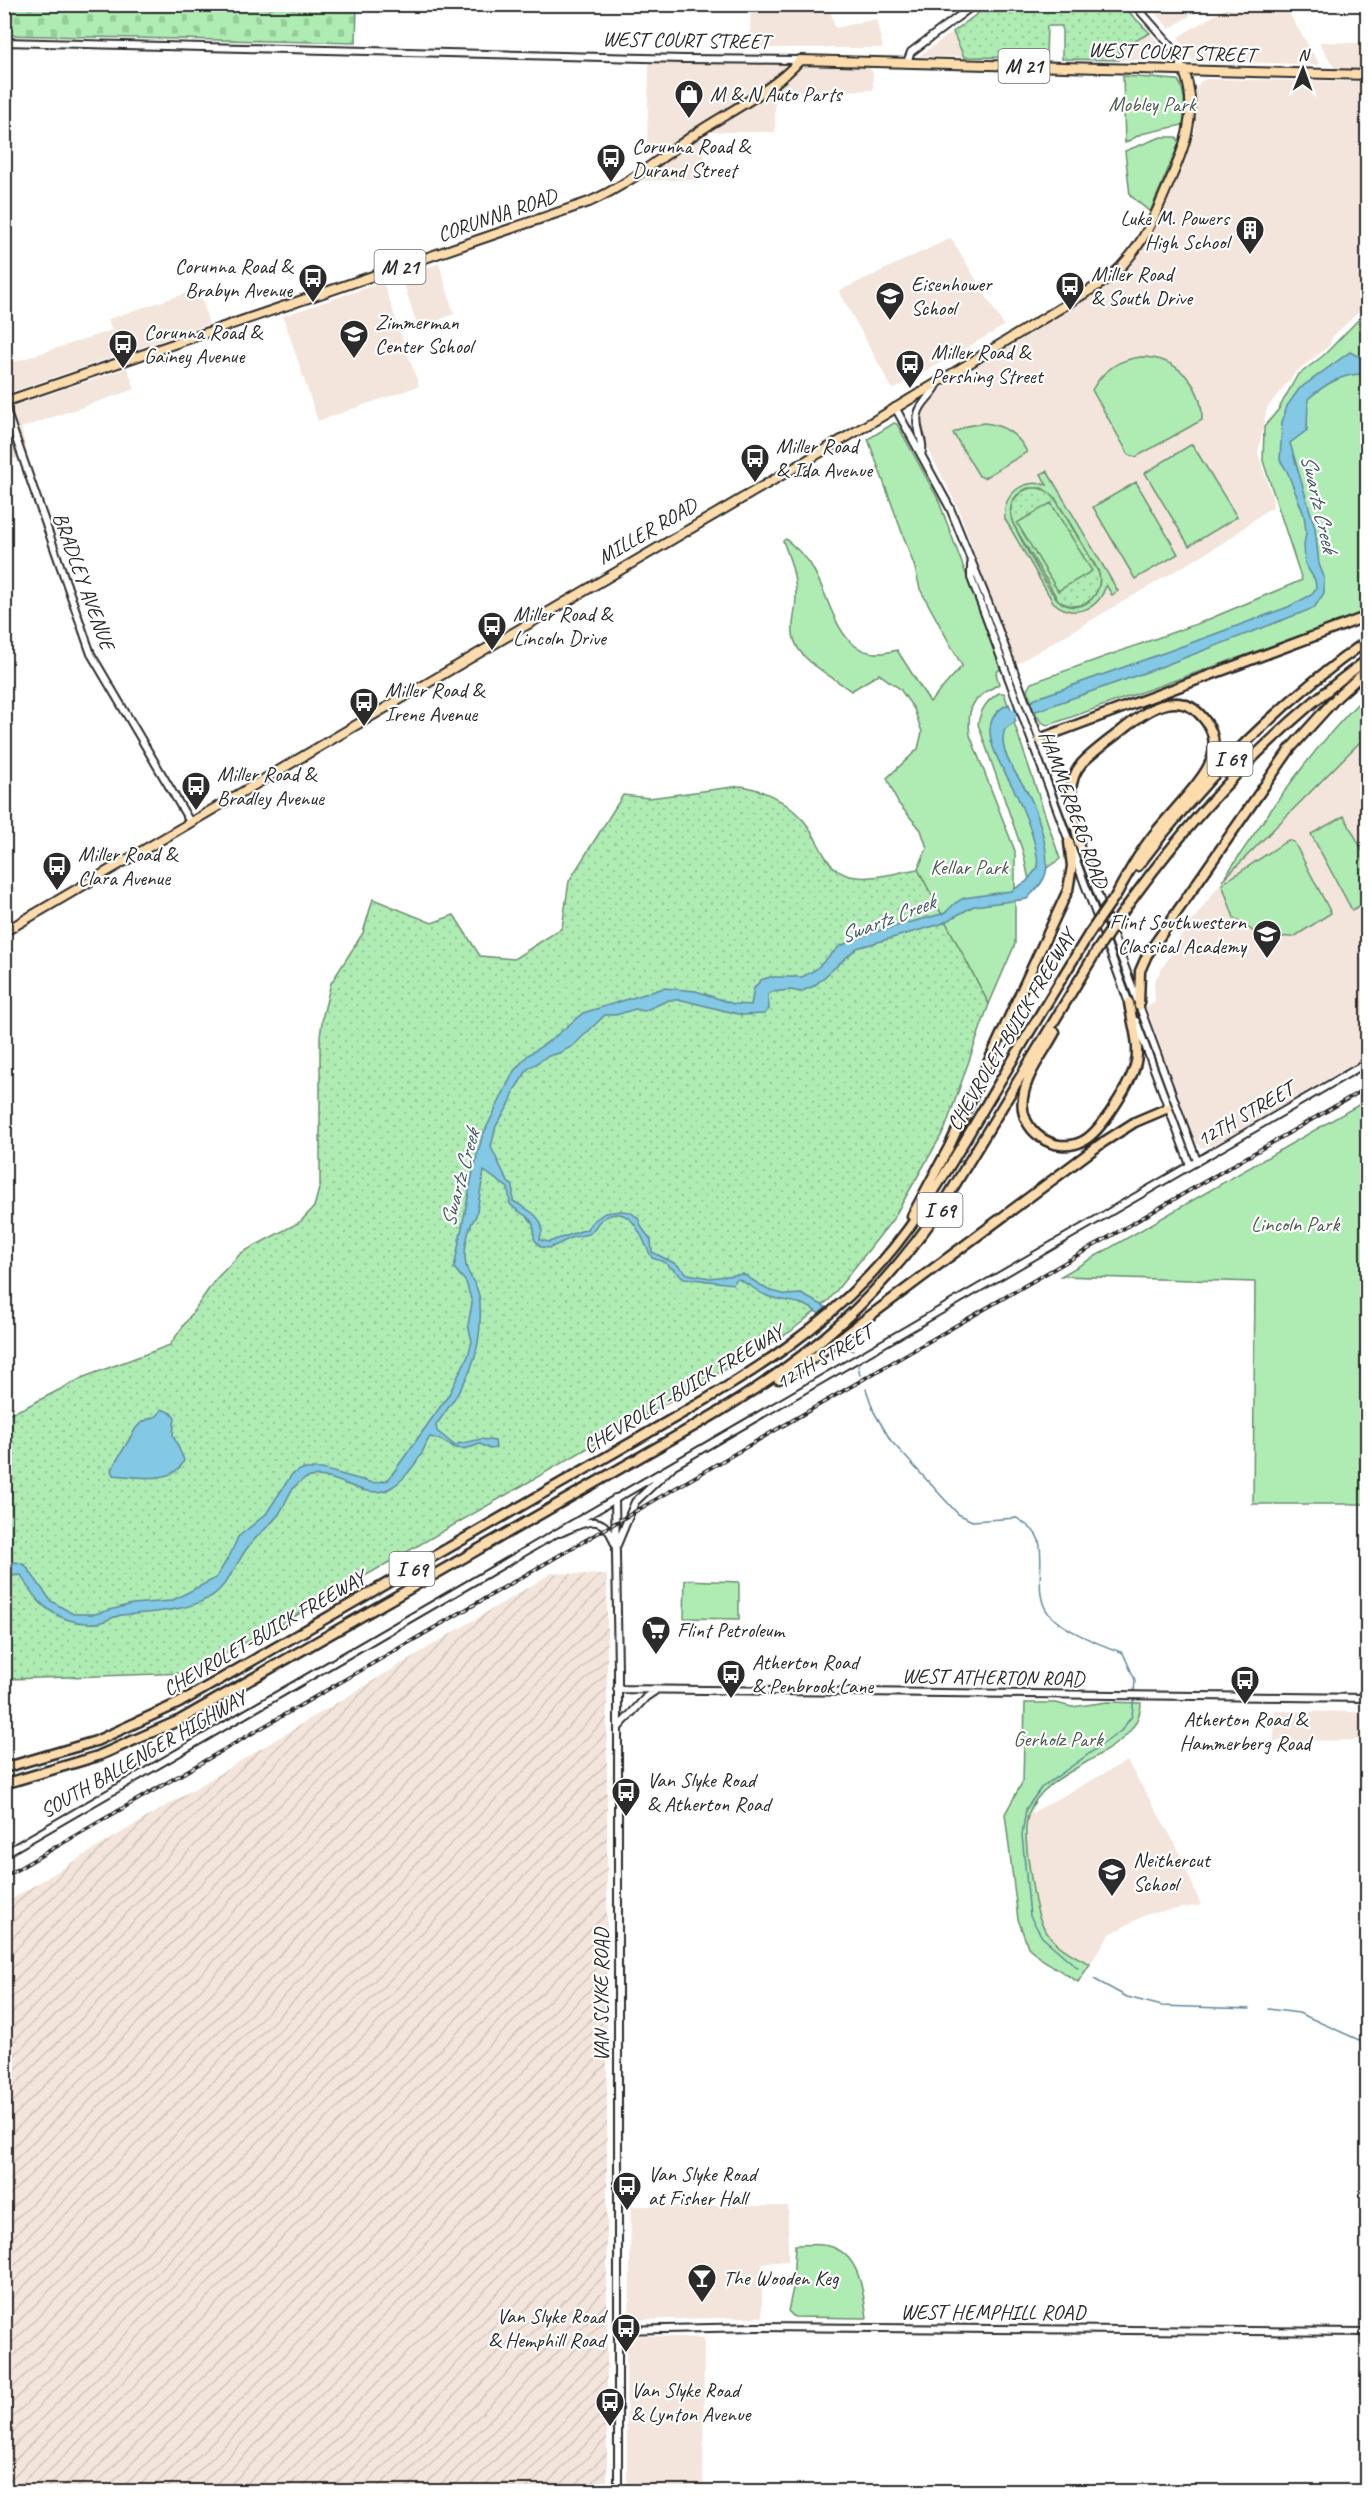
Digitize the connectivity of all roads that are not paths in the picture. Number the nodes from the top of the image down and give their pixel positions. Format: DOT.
graph roads {
  1 [pos="975,4"];
  2 [pos="1134,4"];
  3 [pos="4,42"];
  4 [pos="800,60"];
  5 [pos="907,62"];
  6 [pos="1184,71"];
  7 [pos="1368,75"];
  8 [pos="938,382"];
  9 [pos="4,403"];
  10 [pos="895,407"];
  11 [pos="921,455"];
  12 [pos="971,564"];
  13 [pos="1368,616"];
  14 [pos="1368,640"];
  15 [pos="1368,659"];
  16 [pos="1368,669"];
  17 [pos="1040,738"];
  18 [pos="1034,749"];
  19 [pos="190,822"];
  20 [pos="1069,842"];
  21 [pos="1079,843"];
  22 [pos="1114,898"];
  23 [pos="4,932"];
  24 [pos="1071,995"];
  25 [pos="1129,1004"];
  26 [pos="1139,1006"];
  27 [pos="1368,1062"];
  28 [pos="1173,1097"];
  29 [pos="1168,1108"];
  30 [pos="1197,1161"];
  31 [pos="1190,1165"];
  32 [pos="898,1242"];
  33 [pos="763,1386"];
  34 [pos="678,1461"];
  35 [pos="615,1498"];
  36 [pos="528,1548"];
  37 [pos="616,1548"];
  38 [pos="298,1682"];
  39 [pos="617,1689"];
  40 [pos="657,1690"];
  41 [pos="1368,1698"];
  42 [pos="617,1728"];
  43 [pos="4,1768"];
  44 [pos="4,1784"];
  45 [pos="4,1854"];
  46 [pos="618,2330"];
  47 [pos="1368,2332"];
  48 [pos="618,2492"];
  1 -- 5 [label="street"];
  2 -- 6 [label="street"];
  3 -- 4 [label="street, WEST COURT STREET"];
  4 -- 5 [label="main road, WEST COURT STREET / M 21"];
  4 -- 9 [label="main road, CORUNNA ROAD / M 21"];
  5 -- 6 [label="main road, WEST COURT STREET / M 21"];
  6 -- 7 [label="main road, WEST COURT STREET / M 21"];
  6 -- 8 [label="main road, MILLER ROAD"];
  8 -- 10 [label="main road, MILLER ROAD"];
  8 -- 11 [label="street"];
  9 -- 19 [label="street, BRADLEY AVENUE"];
  10 -- 11 [label="street, HAMMERBERG ROAD"];
  10 -- 19 [label="main road, MILLER ROAD"];
  11 -- 12 [label="street, HAMMERBERG ROAD"];
  12 -- 17 [label="street, HAMMERBERG ROAD"];
  12 -- 18 [label="street, HAMMERBERG ROAD"];
  13 -- 17 [label="highway"];
  14 -- 22 [label="highway, CHEVROLET-BUICK FREEWAY / I 69"];
  15 -- 24 [label="highway, CHEVROLET-BUICK FREEWAY / I 69, bridge"];
  16 -- 26 [label="highway"];
  17 -- 18 [label="street"];
  17 -- 21 [label="street, HAMMERBERG ROAD"];
  18 -- 20 [label="street, HAMMERBERG ROAD"];
  19 -- 23 [label="main road, MILLER ROAD"];
  20 -- 25 [label="street, HAMMERBERG ROAD"];
  20 -- 32 [label="highway"];
  21 -- 22 [label="highway"];
  21 -- 26 [label="street, HAMMERBERG ROAD"];
  22 -- 32 [label="highway, CHEVROLET-BUICK FREEWAY / I 69, bridge"];
  24 -- 25 [label="highway"];
  24 -- 33 [label="highway, CHEVROLET-BUICK FREEWAY / I 69"];
  25 -- 29 [label="street, HAMMERBERG ROAD"];
  26 -- 28 [label="street, HAMMERBERG ROAD"];
  27 -- 30 [label="street, 12TH STREET"];
  28 -- 29 [label="street"];
  28 -- 30 [label="street, HAMMERBERG ROAD"];
  29 -- 31 [label="street, HAMMERBERG ROAD"];
  29 -- 33 [label="highway"];
  30 -- 31 [label="street, 12TH STREET"];
  31 -- 34 [label="street, 12TH STREET"];
  32 -- 43 [label="highway, CHEVROLET-BUICK FREEWAY / I 69"];
  33 -- 44 [label="highway, CHEVROLET-BUICK FREEWAY / I 69"];
  34 -- 35 [label="street, 12TH STREET"];
  34 -- 37 [label="street"];
  35 -- 36 [label="street, 12TH STREET"];
  35 -- 37 [label="street, VAN SLYKE ROAD"];
  36 -- 37 [label="street"];
  36 -- 38 [label="street, 12TH STREET"];
  37 -- 39 [label="street, VAN SLYKE ROAD"];
  38 -- 45 [label="street, SOUTH BALLENGER HIGHWAY"];
  39 -- 40 [label="street, WEST ATHERTON ROAD"];
  39 -- 42 [label="street, VAN SLYKE ROAD"];
  40 -- 41 [label="street, WEST ATHERTON ROAD"];
  40 -- 42 [label="street"];
  42 -- 46 [label="street, VAN SLYKE ROAD"];
  46 -- 47 [label="street, WEST HEMPHILL ROAD"];
  46 -- 48 [label="street, VAN SLYKE ROAD"];
}
